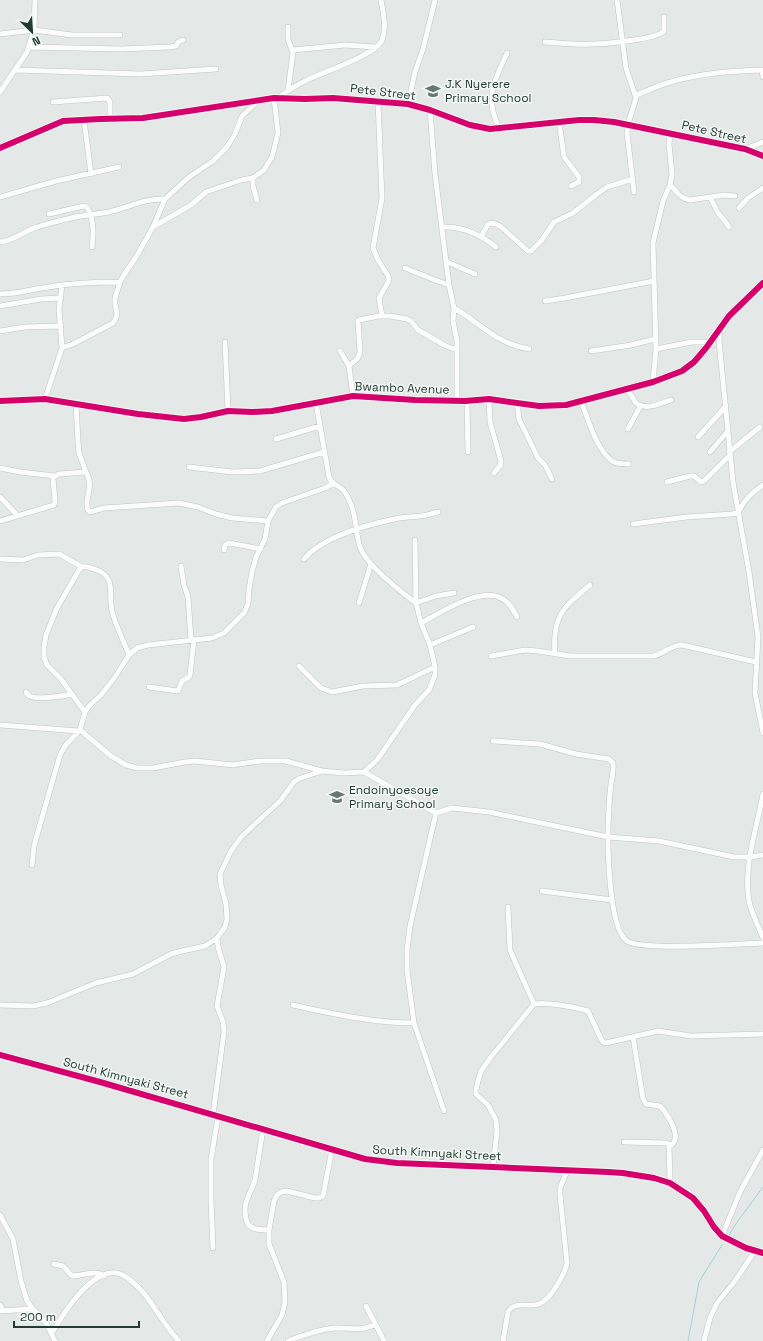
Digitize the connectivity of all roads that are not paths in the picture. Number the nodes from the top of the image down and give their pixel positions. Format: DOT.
graph roads {
  1 [pos="35,0"];
  2 [pos="380,0"];
  3 [pos="435,0"];
  4 [pos="617,0"];
  5 [pos="664,17"];
  6 [pos="288,27"];
  7 [pos="34,30"];
  8 [pos="0,34"];
  9 [pos="120,35"];
  10 [pos="183,40"];
  11 [pos="622,41"];
  12 [pos="545,42"];
  13 [pos="28,47"];
  14 [pos="376,47"];
  15 [pos="293,50"];
  16 [pos="506,53"];
  17 [pos="216,69"];
  18 [pos="15,70"];
  19 [pos="763,70"];
  20 [pos="763,77"];
  21 [pos="288,90"];
  22 [pos="0,91"];
  23 [pos="636,96"];
  24 [pos="276,98"];
  25 [pos="260,99"];
  26 [pos="378,101"];
  27 [pos="53,102"];
  28 [pos="408,104"];
  29 [pos="430,110"];
  30 [pos="110,118"];
  31 [pos="84,120"];
  32 [pos="559,122"];
  33 [pos="628,124"];
  34 [pos="499,128"];
  35 [pos="670,133"];
  36 [pos="763,142"];
  37 [pos="0,148"];
  38 [pos="745,149"];
  39 [pos="763,156"];
  40 [pos="119,167"];
  41 [pos="91,174"];
  42 [pos="253,178"];
  43 [pos="633,179"];
  44 [pos="670,185"];
  45 [pos="571,186"];
  46 [pos="763,188"];
  47 [pos="634,192"];
  48 [pos="736,196"];
  49 [pos="0,197"];
  50 [pos="710,197"];
  51 [pos="165,199"];
  52 [pos="257,200"];
  53 [pos="739,208"];
  54 [pos="48,214"];
  55 [pos="92,215"];
  56 [pos="153,227"];
  57 [pos="442,227"];
  58 [pos="728,227"];
  59 [pos="481,237"];
  60 [pos="0,242"];
  61 [pos="92,247"];
  62 [pos="496,247"];
  63 [pos="447,262"];
  64 [pos="405,268"];
  65 [pos="475,274"];
  66 [pos="654,281"];
  67 [pos="120,282"];
  68 [pos="763,283"];
  69 [pos="450,284"];
  70 [pos="62,285"];
  71 [pos="0,294"];
  72 [pos="61,298"];
  73 [pos="545,300"];
  74 [pos="0,306"];
  75 [pos="454,308"];
  76 [pos="382,316"];
  77 [pos="61,326"];
  78 [pos="720,328"];
  79 [pos="0,331"];
  80 [pos="655,338"];
  81 [pos="225,342"];
  82 [pos="710,342"];
  83 [pos="62,348"];
  84 [pos="656,349"];
  85 [pos="457,350"];
  86 [pos="529,350"];
  87 [pos="340,351"];
  88 [pos="591,352"];
  89 [pos="349,366"];
  90 [pos="653,382"];
  91 [pos="627,389"];
  92 [pos="353,396"];
  93 [pos="45,399"];
  94 [pos="489,399"];
  95 [pos="671,400"];
  96 [pos="457,401"];
  97 [pos="467,401"];
  98 [pos="581,401"];
  99 [pos="316,402"];
  100 [pos="517,402"];
  101 [pos="1,403"];
  102 [pos="76,403"];
  103 [pos="641,406"];
  104 [pos="726,406"];
  105 [pos="228,411"];
  106 [pos="320,426"];
  107 [pos="760,427"];
  108 [pos="628,429"];
  109 [pos="727,432"];
  110 [pos="698,437"];
  111 [pos="276,439"];
  112 [pos="324,452"];
  113 [pos="468,452"];
  114 [pos="710,452"];
  115 [pos="729,454"];
  116 [pos="629,464"];
  117 [pos="189,467"];
  118 [pos="0,468"];
  119 [pos="86,472"];
  120 [pos="494,474"];
  121 [pos="55,476"];
  122 [pos="552,479"];
  123 [pos="666,482"];
  124 [pos="332,484"];
  125 [pos="763,486"];
  126 [pos="0,497"];
  127 [pos="438,512"];
  128 [pos="738,513"];
  129 [pos="17,515"];
  130 [pos="0,521"];
  131 [pos="268,521"];
  132 [pos="633,524"];
  133 [pos="357,529"];
  134 [pos="415,540"];
  135 [pos="261,549"];
  136 [pos="224,550"];
  137 [pos="0,559"];
  138 [pos="304,559"];
  139 [pos="372,564"];
  140 [pos="181,566"];
  141 [pos="82,567"];
  142 [pos="590,585"];
  143 [pos="454,593"];
  144 [pos="358,602"];
  145 [pos="416,603"];
  146 [pos="516,617"];
  147 [pos="421,623"];
  148 [pos="473,627"];
  149 [pos="193,640"];
  150 [pos="430,645"];
  151 [pos="555,654"];
  152 [pos="129,655"];
  153 [pos="491,656"];
  154 [pos="756,662"];
  155 [pos="299,666"];
  156 [pos="435,667"];
  157 [pos="149,687"];
  158 [pos="26,692"];
  159 [pos="72,694"];
  160 [pos="85,712"];
  161 [pos="0,725"];
  162 [pos="79,730"];
  163 [pos="763,733"];
  164 [pos="493,741"];
  165 [pos="322,771"];
  166 [pos="364,772"];
  167 [pos="763,794"];
  168 [pos="436,813"];
  169 [pos="608,837"];
  170 [pos="763,855"];
  171 [pos="750,857"];
  172 [pos="32,865"];
  173 [pos="542,891"];
  174 [pos="612,900"];
  175 [pos="508,908"];
  176 [pos="217,938"];
  177 [pos="763,938"];
  178 [pos="763,943"];
  179 [pos="534,1004"];
  180 [pos="0,1005"];
  181 [pos="293,1005"];
  182 [pos="414,1023"];
  183 [pos="763,1034"];
  184 [pos="633,1037"];
  185 [pos="0,1055"];
  186 [pos="444,1111"];
  187 [pos="215,1116"];
  188 [pos="263,1129"];
  189 [pos="624,1142"];
  190 [pos="670,1146"];
  191 [pos="332,1149"];
  192 [pos="763,1150"];
  193 [pos="493,1167"];
  194 [pos="567,1171"];
  195 [pos="670,1183"];
  196 [pos="0,1215"];
  197 [pos="269,1230"];
  198 [pos="722,1236"];
  199 [pos="213,1248"];
  200 [pos="755,1251"];
  201 [pos="763,1253"];
  202 [pos="54,1264"];
  203 [pos="104,1276"];
  204 [pos="0,1305"];
  205 [pos="366,1306"];
  206 [pos="32,1309"];
  207 [pos="2,1311"];
  208 [pos="375,1325"];
  209 [pos="52,1333"];
  210 [pos="55,1341"];
  211 [pos="178,1341"];
  212 [pos="267,1341"];
  213 [pos="288,1341"];
  214 [pos="384,1341"];
  215 [pos="503,1341"];
  216 [pos="704,1341"];
  1 -- 7 [label="street"];
  2 -- 14 [label="street"];
  3 -- 28 [label="street"];
  4 -- 11 [label="street"];
  5 -- 11 [label="street"];
  6 -- 15 [label="street"];
  7 -- 8 [label="street"];
  7 -- 9 [label="street"];
  7 -- 13 [label="street"];
  10 -- 13 [label="street"];
  11 -- 12 [label="street"];
  11 -- 23 [label="street"];
  13 -- 18 [label="street"];
  14 -- 15 [label="street"];
  14 -- 21 [label="street"];
  15 -- 21 [label="street"];
  16 -- 34 [label="street"];
  17 -- 18 [label="street"];
  18 -- 22 [label="street"];
  19 -- 20 [label="street"];
  19 -- 23 [label="street"];
  21 -- 24 [label="street"];
  23 -- 33 [label="street"];
  24 -- 25 [label="street, Pete Street"];
  24 -- 26 [label="street, Pete Street"];
  24 -- 42 [label="street"];
  25 -- 30 [label="street, Pete Street"];
  25 -- 51 [label="street"];
  26 -- 28 [label="street, Pete Street"];
  26 -- 76 [label="street"];
  27 -- 30 [label="street"];
  28 -- 29 [label="street, Pete Street"];
  29 -- 34 [label="street, Pete Street"];
  29 -- 57 [label="street"];
  30 -- 31 [label="street, Pete Street"];
  31 -- 37 [label="street, Pete Street"];
  31 -- 41 [label="street"];
  32 -- 33 [label="street, Pete Street"];
  32 -- 34 [label="street, Pete Street"];
  32 -- 45 [label="street"];
  33 -- 35 [label="street, Pete Street"];
  33 -- 43 [label="street"];
  35 -- 38 [label="street, Pete Street"];
  35 -- 44 [label="street"];
  36 -- 38 [label="street"];
  38 -- 39 [label="street, Pete Street"];
  40 -- 41 [label="street"];
  41 -- 49 [label="street"];
  42 -- 52 [label="street"];
  42 -- 56 [label="street"];
  43 -- 47 [label="street"];
  43 -- 59 [label="street"];
  44 -- 50 [label="street"];
  44 -- 66 [label="street"];
  46 -- 53 [label="street"];
  48 -- 50 [label="street"];
  50 -- 58 [label="street"];
  51 -- 55 [label="street"];
  51 -- 56 [label="street"];
  54 -- 55 [label="street"];
  55 -- 60 [label="street"];
  55 -- 61 [label="street"];
  56 -- 67 [label="street"];
  57 -- 59 [label="street"];
  57 -- 63 [label="street"];
  59 -- 62 [label="street"];
  63 -- 65 [label="street"];
  63 -- 69 [label="street"];
  64 -- 69 [label="street"];
  66 -- 73 [label="street"];
  66 -- 80 [label="street"];
  67 -- 70 [label="street"];
  67 -- 83 [label="street"];
  68 -- 78 [label="street, Bwambo Avenue"];
  69 -- 75 [label="street"];
  70 -- 71 [label="street"];
  70 -- 72 [label="street"];
  72 -- 74 [label="street"];
  72 -- 77 [label="street"];
  75 -- 85 [label="street"];
  75 -- 86 [label="street"];
  76 -- 85 [label="street"];
  76 -- 89 [label="street"];
  77 -- 79 [label="street"];
  77 -- 83 [label="street"];
  78 -- 82 [label="street, Bwambo Avenue"];
  78 -- 104 [label="street"];
  80 -- 84 [label="street"];
  80 -- 88 [label="street"];
  81 -- 105 [label="street"];
  82 -- 84 [label="street"];
  82 -- 90 [label="street, Bwambo Avenue"];
  83 -- 93 [label="street"];
  84 -- 90 [label="street"];
  85 -- 96 [label="street"];
  87 -- 89 [label="street"];
  89 -- 92 [label="street"];
  90 -- 91 [label="street, Bwambo Avenue"];
  91 -- 98 [label="street, Bwambo Avenue"];
  91 -- 103 [label="street"];
  92 -- 96 [label="street, Bwambo Avenue"];
  92 -- 99 [label="street, Bwambo Avenue"];
  93 -- 101 [label="street, Bwambo Avenue"];
  93 -- 102 [label="street, Bwambo Avenue"];
  94 -- 97 [label="street, Bwambo Avenue"];
  94 -- 100 [label="street, Bwambo Avenue"];
  94 -- 120 [label="street"];
  95 -- 103 [label="street"];
  96 -- 97 [label="street, Bwambo Avenue"];
  97 -- 113 [label="street"];
  98 -- 100 [label="street, Bwambo Avenue"];
  98 -- 116 [label="street"];
  99 -- 105 [label="street, Bwambo Avenue"];
  99 -- 106 [label="street"];
  100 -- 122 [label="street"];
  102 -- 105 [label="street, Bwambo Avenue"];
  102 -- 119 [label="street"];
  103 -- 108 [label="street"];
  104 -- 109 [label="street"];
  104 -- 110 [label="street"];
  106 -- 111 [label="street"];
  106 -- 112 [label="street"];
  107 -- 115 [label="street"];
  109 -- 114 [label="street"];
  109 -- 115 [label="street"];
  112 -- 117 [label="street"];
  112 -- 124 [label="street"];
  115 -- 123 [label="street"];
  115 -- 128 [label="street"];
  118 -- 121 [label="street"];
  119 -- 121 [label="street"];
  119 -- 131 [label="street"];
  121 -- 129 [label="street"];
  124 -- 131 [label="street"];
  124 -- 133 [label="street"];
  125 -- 128 [label="street"];
  126 -- 129 [label="street"];
  127 -- 133 [label="street"];
  128 -- 132 [label="street"];
  128 -- 154 [label="street"];
  129 -- 130 [label="street"];
  131 -- 135 [label="street"];
  133 -- 138 [label="street"];
  133 -- 139 [label="street"];
  134 -- 145 [label="street"];
  135 -- 136 [label="street"];
  135 -- 149 [label="street"];
  137 -- 141 [label="street"];
  139 -- 144 [label="street"];
  139 -- 145 [label="street"];
  140 -- 149 [label="street"];
  141 -- 152 [label="street"];
  141 -- 159 [label="street"];
  142 -- 151 [label="street"];
  143 -- 145 [label="street"];
  145 -- 147 [label="street"];
  146 -- 147 [label="street"];
  147 -- 150 [label="street"];
  148 -- 150 [label="street"];
  149 -- 152 [label="street"];
  149 -- 157 [label="street"];
  150 -- 156 [label="street"];
  151 -- 153 [label="street"];
  151 -- 154 [label="street"];
  152 -- 160 [label="street"];
  154 -- 163 [label="street"];
  155 -- 156 [label="street"];
  156 -- 166 [label="street"];
  158 -- 159 [label="street"];
  159 -- 160 [label="street"];
  160 -- 162 [label="street"];
  161 -- 162 [label="street"];
  162 -- 165 [label="street"];
  162 -- 172 [label="street"];
  164 -- 169 [label="street"];
  165 -- 166 [label="street"];
  165 -- 176 [label="street"];
  166 -- 168 [label="street"];
  167 -- 171 [label="street"];
  168 -- 169 [label="street"];
  168 -- 182 [label="street"];
  169 -- 171 [label="street"];
  169 -- 174 [label="street"];
  170 -- 171 [label="street"];
  171 -- 177 [label="street"];
  173 -- 174 [label="street"];
  174 -- 178 [label="street"];
  175 -- 179 [label="street"];
  176 -- 180 [label="street"];
  176 -- 187 [label="street"];
  179 -- 184 [label="street"];
  179 -- 193 [label="street"];
  181 -- 182 [label="street"];
  182 -- 186 [label="street"];
  183 -- 184 [label="street"];
  184 -- 190 [label="street"];
  185 -- 187 [label="street, South Kimnyaki Street"];
  187 -- 188 [label="street, South Kimnyaki Street"];
  187 -- 199 [label="street"];
  188 -- 191 [label="street, South Kimnyaki Street"];
  188 -- 197 [label="street"];
  189 -- 190 [label="street"];
  190 -- 195 [label="street"];
  191 -- 193 [label="street, South Kimnyaki Street"];
  191 -- 197 [label="street"];
  192 -- 198 [label="street"];
  193 -- 194 [label="street, South Kimnyaki Street"];
  194 -- 195 [label="street, South Kimnyaki Street"];
  194 -- 215 [label="street"];
  195 -- 198 [label="street, South Kimnyaki Street"];
  196 -- 206 [label="street"];
  197 -- 212 [label="street"];
  198 -- 200 [label="street, South Kimnyaki Street"];
  200 -- 201 [label="street, South Kimnyaki Street"];
  200 -- 216 [label="street"];
  202 -- 203 [label="street"];
  203 -- 209 [label="street"];
  203 -- 211 [label="street"];
  204 -- 207 [label="street"];
  205 -- 208 [label="street"];
  206 -- 207 [label="street"];
  206 -- 209 [label="street"];
  208 -- 213 [label="street"];
  208 -- 214 [label="street"];
  209 -- 210 [label="street"];
}
